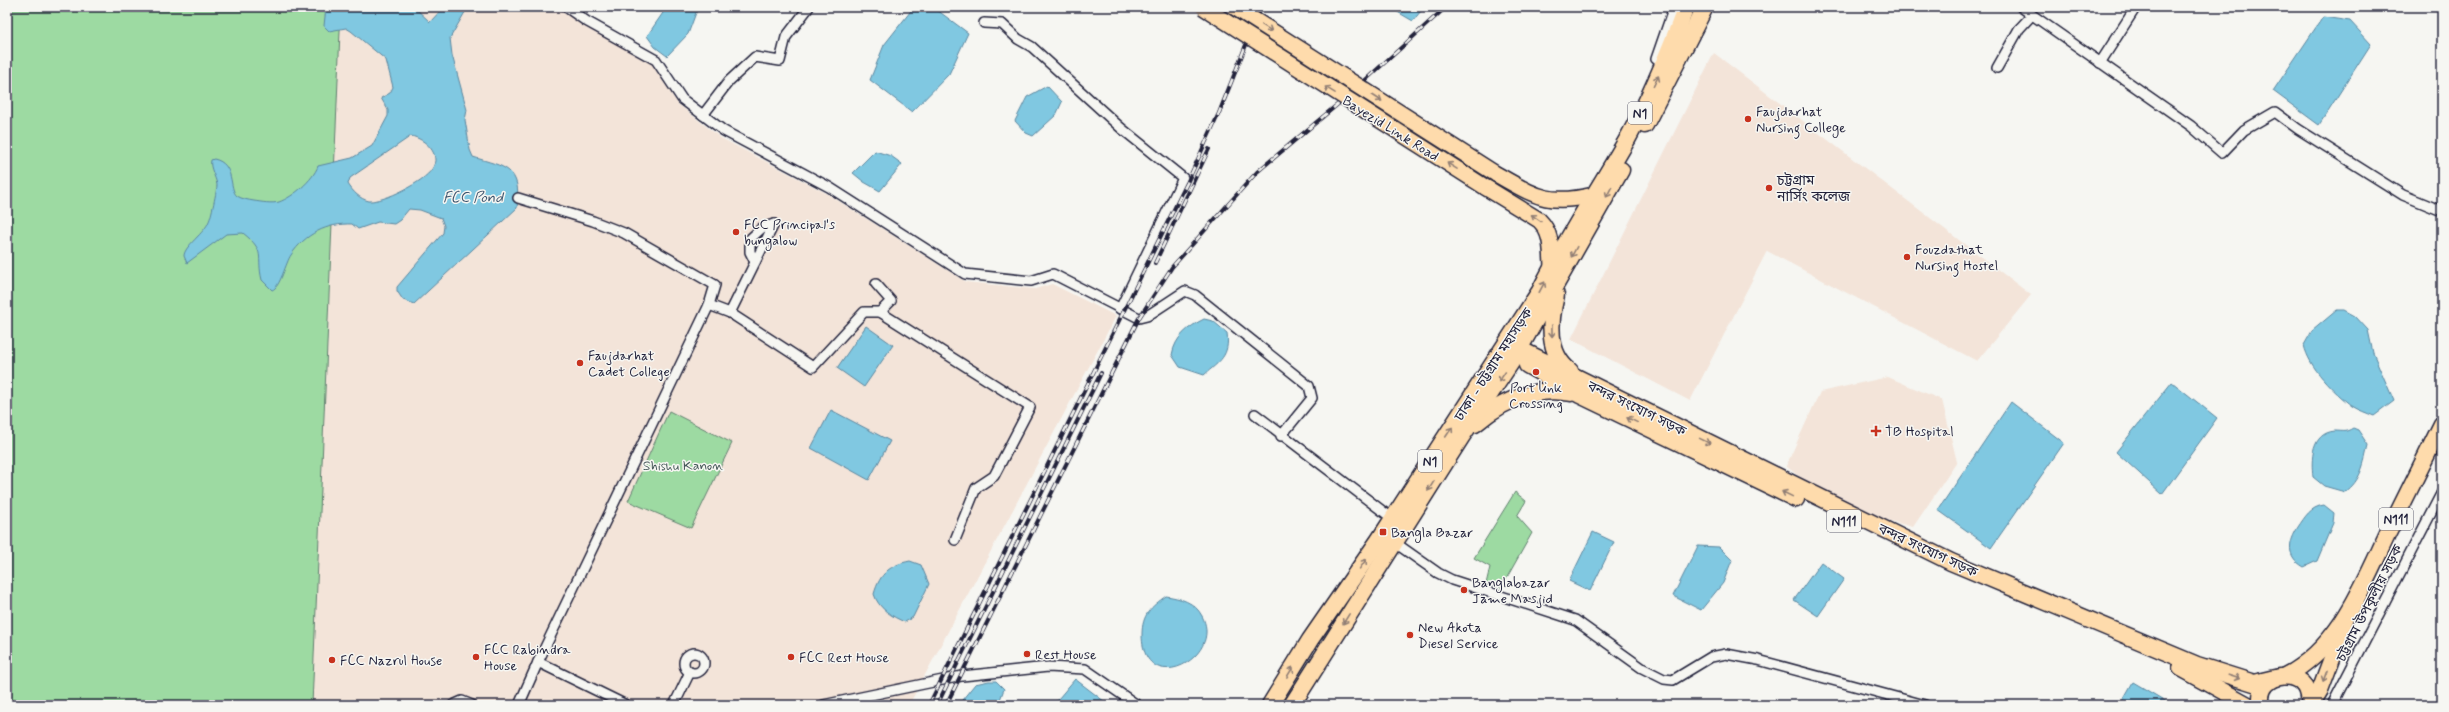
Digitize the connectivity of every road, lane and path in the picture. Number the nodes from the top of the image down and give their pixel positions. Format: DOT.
graph roads {
  1 [pos="566,7"];
  2 [pos="810,7"];
  3 [pos="1203,7"];
  4 [pos="1234,7"];
  5 [pos="1674,7"];
  6 [pos="1686,7"];
  7 [pos="1705,7"];
  8 [pos="1713,7"];
  9 [pos="2020,7"];
  10 [pos="2136,7"];
  11 [pos="2032,15"];
  12 [pos="984,23"];
  13 [pos="2100,63"];
  14 [pos="1669,68"];
  15 [pos="1997,68"];
  16 [pos="1656,106"];
  17 [pos="703,115"];
  18 [pos="1594,195"];
  19 [pos="518,198"];
  20 [pos="2442,211"];
  21 [pos="755,262"];
  22 [pos="1556,272"];
  23 [pos="876,284"];
  24 [pos="708,304"];
  25 [pos="1120,308"];
  26 [pos="880,312"];
  27 [pos="730,313"];
  28 [pos="1511,350"];
  29 [pos="1582,389"];
  30 [pos="1255,414"];
  31 [pos="2442,424"];
  32 [pos="1281,436"];
  33 [pos="1462,436"];
  34 [pos="2442,492"];
  35 [pos="1393,518"];
  36 [pos="955,540"];
  37 [pos="1394,542"];
  38 [pos="2349,614"];
  39 [pos="538,662"];
  40 [pos="690,672"];
  41 [pos="2280,677"];
  42 [pos="453,705"];
  43 [pos="472,705"];
  44 [pos="519,705"];
  45 [pos="626,705"];
  46 [pos="674,705"];
  47 [pos="823,705"];
  48 [pos="1137,705"];
  49 [pos="1270,705"];
  50 [pos="1292,705"];
  51 [pos="1924,705"];
  52 [pos="2248,705"];
  53 [pos="2262,705"];
  54 [pos="2310,705"];
  55 [pos="2332,705"];
  1 -- 17 [label="street"];
  2 -- 17 [label="street"];
  22 -- 3 [label="main road, Bayezid Link Road, one-way, bridge"];
  4 -- 18 [label="main road, Bayezid Link Road, one-way, bridge"];
  5 -- 14 [label="street"];
  6 -- 14 [label="highway, ঢাকা - চট্টগ্রাম মহাসড়ক / N1"];
  7 -- 14 [label="highway, ঢাকা - চট্টগ্রাম মহাসড়ক / N1"];
  8 -- 16 [label="street"];
  9 -- 11 [label="street"];
  10 -- 13 [label="street"];
  11 -- 13 [label="street"];
  11 -- 15 [label="street"];
  12 -- 25 [label="street"];
  13 -- 20 [label="street"];
  14 -- 16 [label="highway, ঢাকা - চট্টগ্রাম মহাসড়ক / N1"];
  18 -- 14 [label="highway, ঢাকা - চট্টগ্রাম মহাসড়ক / N1, one-way"];
  16 -- 22 [label="highway, ঢাকা - চট্টগ্রাম মহাসড়ক / N1, one-way"];
  17 -- 25 [label="street"];
  18 -- 22 [label="highway, ঢাকা - চট্টগ্রাম মহাসড়ক / N1"];
  19 -- 24 [label="street"];
  21 -- 27 [label="street"];
  22 -- 28 [label="highway, ঢাকা - চট্টগ্রাম মহাসড়ক / N1"];
  22 -- 29 [label="highway, one-way"];
  23 -- 26 [label="street"];
  24 -- 27 [label="street"];
  24 -- 39 [label="street"];
  25 -- 32 [label="street"];
  26 -- 27 [label="street"];
  26 -- 36 [label="street"];
  28 -- 29 [label="highway, বন্দর সংযোগ সড়ক / N111"];
  28 -- 33 [label="highway, ঢাকা - চট্টগ্রাম মহাসড়ক / N1, one-way"];
  35 -- 28 [label="highway, ঢাকা - চট্টগ্রাম মহাসড়ক / N1, one-way"];
  29 -- 33 [label="highway"];
  29 -- 41 [label="highway, বন্দর সংযোগ সড়ক / N111, one-way"];
  52 -- 29 [label="highway, বন্দর সংযোগ সড়ক / N111, one-way"];
  30 -- 32 [label="street"];
  31 -- 38 [label="highway, বন্দর সংযোগ সড়ক / N111"];
  32 -- 35 [label="street"];
  33 -- 37 [label="highway, ঢাকা - চট্টগ্রাম মহাসড়ক / N1, one-way"];
  34 -- 55 [label="street, চট্টগ্রাম উপকূলীয় সড়ক"];
  49 -- 35 [label="highway, ঢাকা - চট্টগ্রাম মহাসড়ক / N1, one-way"];
  37 -- 50 [label="highway, ঢাকা - চট্টগ্রাম মহাসড়ক / N1, one-way"];
  37 -- 51 [label="street"];
  38 -- 41 [label="highway, বন্দর সংযোগ সড়ক"];
  38 -- 54 [label="highway, N111, one-way"];
  39 -- 44 [label="street"];
  39 -- 45 [label="street"];
  40 -- 46 [label="street"];
  41 -- 53 [label="highway"];
  41 -- 54 [label="highway, N111"];
  42 -- 43 [label="street"];
  47 -- 48 [label="street"];
}
